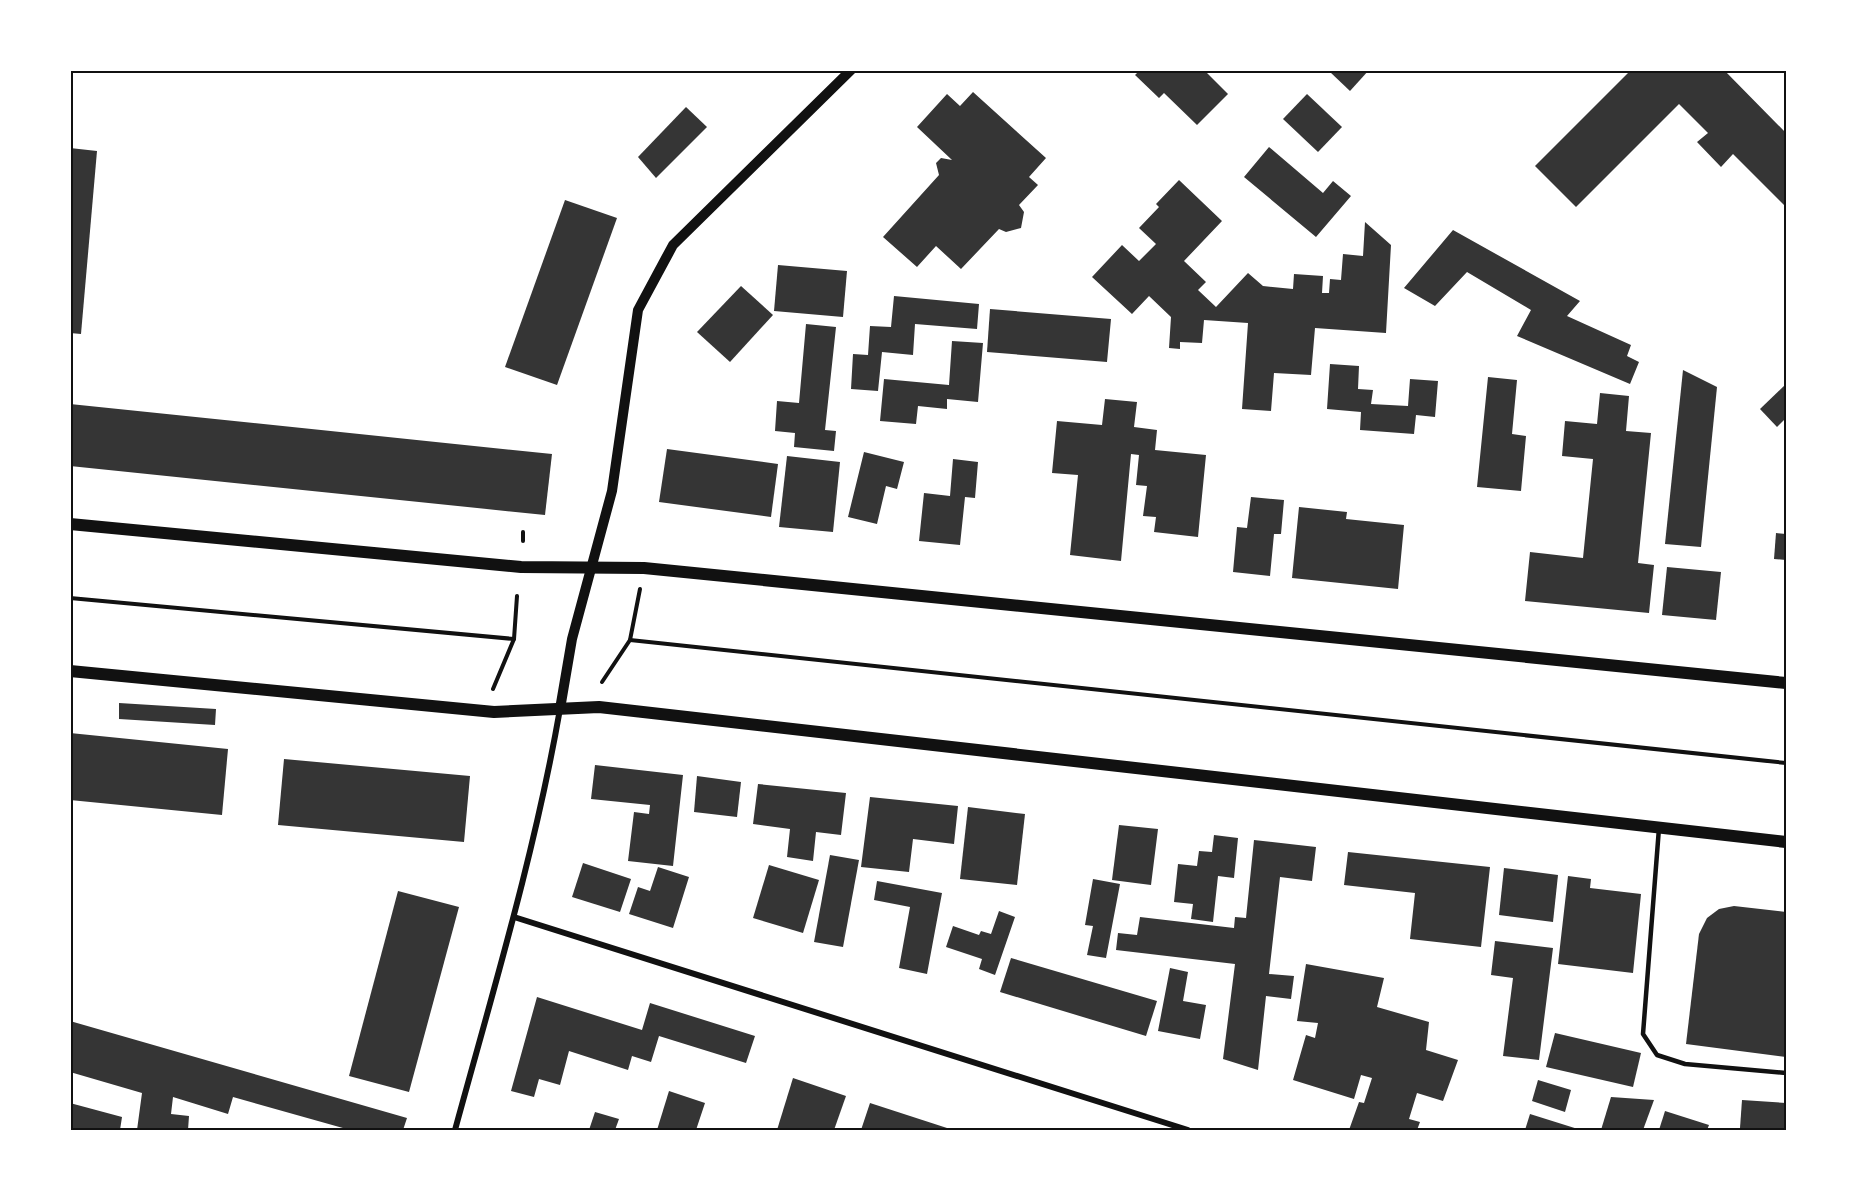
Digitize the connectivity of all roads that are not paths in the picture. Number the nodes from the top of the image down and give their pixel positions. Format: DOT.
graph roads {
  1 [pos="851,70"];
  2 [pos="70,524"];
  3 [pos="592,568"];
  4 [pos="70,671"];
  5 [pos="1786,683"];
  6 [pos="560,709"];
  7 [pos="1659,828"];
  8 [pos="1786,842"];
  9 [pos="514,917"];
  10 [pos="1786,1073"];
  11 [pos="455,1131"];
  12 [pos="1188,1131"];
  1 -- 3 [label="street"];
  2 -- 3 [label="main road"];
  3 -- 5 [label="main road"];
  3 -- 6 [label="street"];
  4 -- 6 [label="main road"];
  6 -- 7 [label="main road"];
  6 -- 9 [label="street"];
  7 -- 8 [label="main road"];
  7 -- 10 [label="lane"];
  9 -- 11 [label="street"];
  9 -- 12 [label="street"];
}
